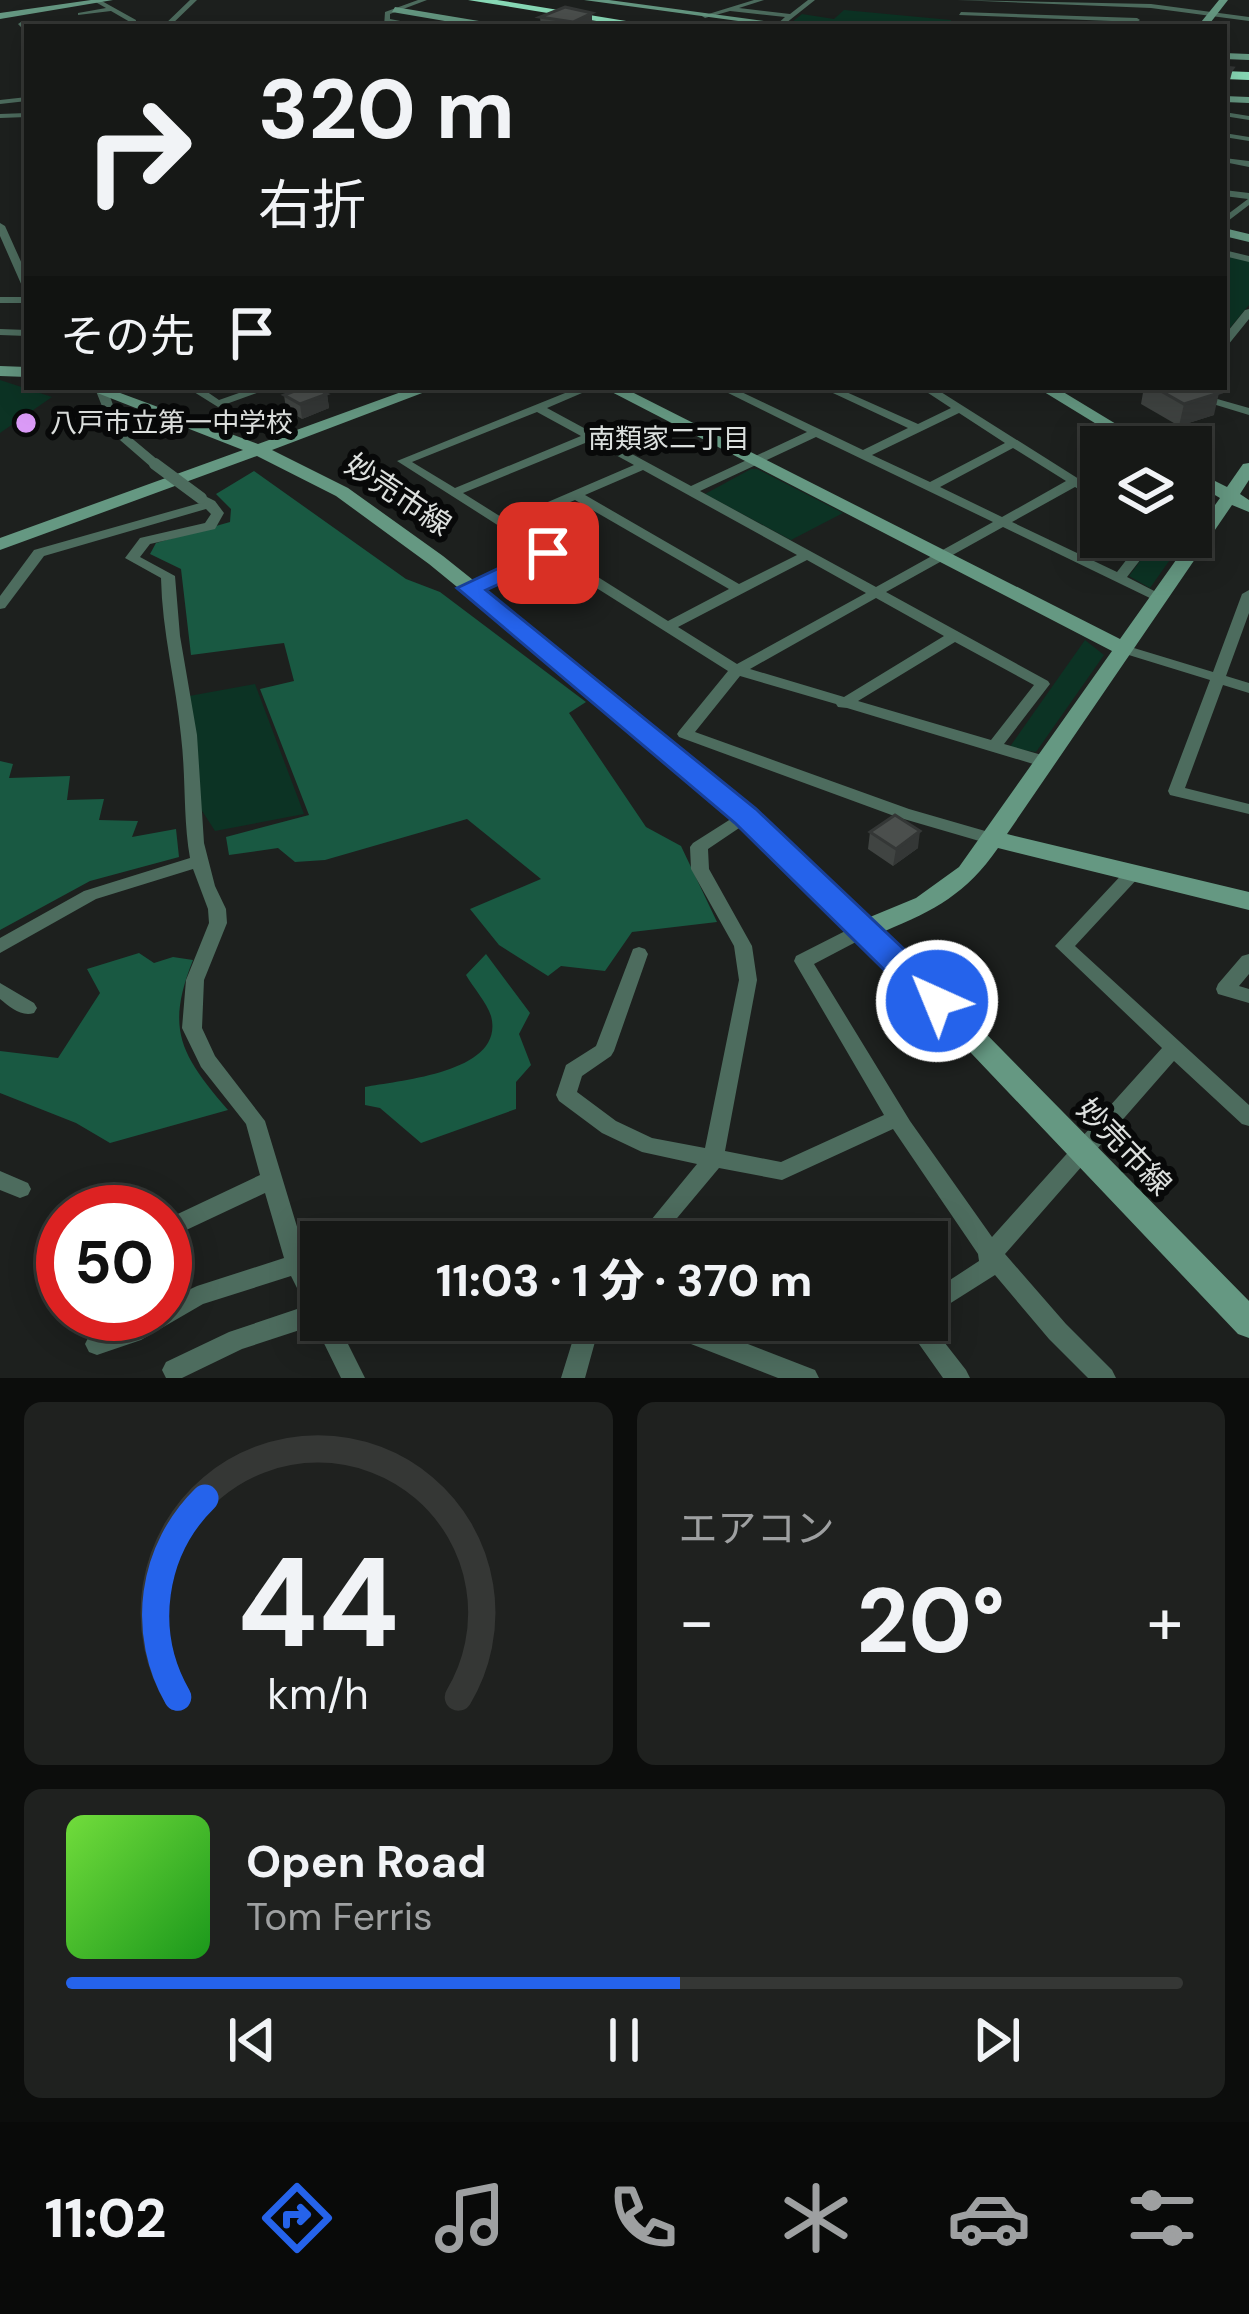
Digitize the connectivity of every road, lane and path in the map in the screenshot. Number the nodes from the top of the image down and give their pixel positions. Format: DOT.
graph roads {
  1 [pos="194,0"];
  2 [pos="424,0"];
  3 [pos="451,0"];
  4 [pos="474,0"];
  5 [pos="595,0"];
  6 [pos="681,0"];
  7 [pos="761,0"];
  8 [pos="812,0"];
  9 [pos="959,0"];
  10 [pos="1224,0"];
  11 [pos="96,1"];
  12 [pos="1037,1"];
  13 [pos="1083,2"];
  14 [pos="1154,3"];
  15 [pos="111,5"];
  16 [pos="653,9"];
  17 [pos="729,9"];
  18 [pos="80,14"];
  19 [pos="961,14"];
  20 [pos="1213,14"];
  21 [pos="0,16"];
  22 [pos="705,16"];
  23 [pos="790,16"];
  24 [pos="1042,17"];
  25 [pos="391,19"];
  26 [pos="1249,19"];
  27 [pos="133,24"];
  28 [pos="168,24"];
  29 [pos="455,24"];
  30 [pos="609,24"];
  31 [pos="611,24"];
  32 [pos="626,24"];
  33 [pos="763,24"];
  34 [pos="780,24"];
  35 [pos="963,24"];
  36 [pos="1044,24"];
  37 [pos="1134,24"];
  38 [pos="1205,24"];
  39 [pos="1249,199"];
  40 [pos="1243,211"];
  41 [pos="0,226"];
  42 [pos="24,246"];
  43 [pos="13,248"];
  44 [pos="23,263"];
  45 [pos="1249,313"];
  46 [pos="1243,328"];
  47 [pos="96,390"];
  48 [pos="99,390"];
  49 [pos="197,390"];
  50 [pos="258,390"];
  51 [pos="422,390"];
  52 [pos="582,390"];
  53 [pos="616,390"];
  54 [pos="728,390"];
  55 [pos="833,390"];
  56 [pos="930,390"];
  57 [pos="1049,390"];
  58 [pos="1174,390"];
  59 [pos="538,407"];
  60 [pos="958,409"];
  61 [pos="1248,410"];
  62 [pos="1110,426"];
  63 [pos="917,428"];
  64 [pos="815,433"];
  65 [pos="590,437"];
  66 [pos="1013,443"];
  67 [pos="259,450"];
  68 [pos="862,455"];
  69 [pos="756,461"];
  70 [pos="643,466"];
  71 [pos="1249,468"];
  72 [pos="1074,482"];
  73 [pos="1212,485"];
  74 [pos="1080,486"];
  75 [pos="930,487"];
  76 [pos="691,491"];
  77 [pos="453,493"];
  78 [pos="576,495"];
  79 [pos="206,501"];
  80 [pos="1239,501"];
  81 [pos="1004,523"];
  82 [pos="505,525"];
  83 [pos="0,544"];
  84 [pos="548,553"];
  85 [pos="806,555"];
  86 [pos="943,558"];
  87 [pos="1135,558"];
  88 [pos="1119,578"];
  89 [pos="0,581"];
  90 [pos="21,583"];
  91 [pos="469,588"];
  92 [pos="738,589"];
  93 [pos="876,593"];
  94 [pos="1249,594"];
  95 [pos="1159,597"];
  96 [pos="0,605"];
  97 [pos="668,627"];
  98 [pos="954,637"];
  99 [pos="1124,649"];
  100 [pos="737,670"];
  101 [pos="1216,678"];
  102 [pos="1249,688"];
  103 [pos="843,704"];
  104 [pos="995,746"];
  105 [pos="1046,762"];
  106 [pos="1249,809"];
  107 [pos="745,816"];
  108 [pos="993,839"];
  109 [pos="200,861"];
  110 [pos="1133,873"];
  111 [pos="1249,901"];
  112 [pos="867,928"];
  113 [pos="0,946"];
  114 [pos="639,954"];
  115 [pos="1249,961"];
  116 [pos="0,990"];
  117 [pos="1249,996"];
  118 [pos="27,1008"];
  119 [pos="1172,1049"];
  120 [pos="897,1118"];
  121 [pos="1249,1118"];
  122 [pos="1085,1154"];
  123 [pos="713,1160"];
  124 [pos="271,1180"];
  125 [pos="192,1217"];
  126 [pos="662,1221"];
  127 [pos="991,1260"];
  128 [pos="297,1264"];
  129 [pos="300,1271"];
  130 [pos="948,1292"];
  131 [pos="192,1299"];
  132 [pos="300,1319"];
  133 [pos="1249,1323"];
  134 [pos="104,1341"];
  135 [pos="333,1341"];
  136 [pos="584,1341"];
  137 [pos="712,1341"];
  138 [pos="929,1341"];
  139 [pos="97,1344"];
  140 [pos="174,1370"];
  141 [pos="353,1378"];
  142 [pos="573,1378"];
  143 [pos="807,1378"];
  144 [pos="958,1378"];
  145 [pos="1104,1378"];
  1 -- 28 [label="street"];
  2 -- 25 [label="street"];
  3 -- 30 [label="highway"];
  4 -- 31 [label="highway"];
  5 -- 16 [label="street"];
  6 -- 16 [label="street"];
  7 -- 17 [label="street"];
  8 -- 23 [label="street"];
  9 -- 12 [label="street"];
  9 -- 19 [label="street"];
  10 -- 20 [label="street"];
  11 -- 15 [label="street"];
  11 -- 21 [label="street"];
  12 -- 13 [label="street"];
  12 -- 24 [label="street"];
  13 -- 14 [label="street"];
  14 -- 20 [label="street"];
  14 -- 37 [label="street"];
  15 -- 18 [label="street"];
  15 -- 27 [label="street"];
  16 -- 22 [label="street"];
  16 -- 32 [label="street"];
  17 -- 22 [label="street"];
  17 -- 23 [label="street"];
  19 -- 24 [label="street"];
  19 -- 35 [label="street"];
  20 -- 26 [label="street"];
  20 -- 38 [label="street"];
  22 -- 33 [label="street"];
  23 -- 34 [label="street"];
  24 -- 36 [label="street"];
  24 -- 37 [label="street"];
  25 -- 29 [label="street"];
  39 -- 40 [label="street"];
  41 -- 43 [label="street"];
  42 -- 43 [label="street"];
  43 -- 44 [label="street"];
  45 -- 46 [label="street"];
  47 -- 79 [label="street, bridge"];
  48 -- 67 [label="street, 妙売市線"];
  49 -- 50 [label="street"];
  51 -- 67 [label="street"];
  52 -- 59 [label="street"];
  53 -- 69 [label="street"];
  54 -- 64 [label="street"];
  55 -- 63 [label="street"];
  56 -- 60 [label="street"];
  57 -- 62 [label="street"];
  58 -- 61 [label="street"];
  59 -- 65 [label="street"];
  59 -- 77 [label="street"];
  60 -- 63 [label="street"];
  60 -- 66 [label="street"];
  63 -- 68 [label="street"];
  64 -- 68 [label="street"];
  64 -- 69 [label="street"];
  65 -- 70 [label="street"];
  65 -- 77 [label="street"];
  66 -- 72 [label="street"];
  66 -- 75 [label="street"];
  67 -- 83 [label="street"];
  67 -- 91 [label="street, 妙売市線"];
  68 -- 75 [label="street"];
  69 -- 76 [label="street"];
  69 -- 86 [label="street"];
  70 -- 76 [label="street"];
  70 -- 78 [label="street"];
  71 -- 80 [label="street"];
  72 -- 74 [label="street"];
  72 -- 81 [label="street"];
  73 -- 80 [label="street"];
  75 -- 81 [label="street"];
  76 -- 85 [label="street"];
  77 -- 82 [label="street"];
  78 -- 82 [label="street"];
  78 -- 92 [label="street"];
  79 -- 90 [label="street"];
  79 -- 109 [label="street"];
  80 -- 95 [label="street"];
  81 -- 86 [label="street"];
  81 -- 88 [label="street"];
  82 -- 84 [label="street"];
  84 -- 91 [label="street"];
  84 -- 97 [label="street"];
  85 -- 92 [label="street"];
  85 -- 93 [label="street"];
  86 -- 93 [label="street"];
  86 -- 99 [label="street"];
  87 -- 88 [label="street"];
  88 -- 95 [label="street"];
  89 -- 90 [label="street"];
  90 -- 96 [label="street"];
  91 -- 107 [label="street, 妙売市線"];
  92 -- 97 [label="street"];
  93 -- 98 [label="street"];
  93 -- 100 [label="street"];
  94 -- 101 [label="street"];
  95 -- 99 [label="street"];
  97 -- 100 [label="street"];
  98 -- 103 [label="street"];
  98 -- 104 [label="street"];
  99 -- 101 [label="street"];
  99 -- 105 [label="street"];
  100 -- 103 [label="street"];
  100 -- 108 [label="street"];
  101 -- 102 [label="street"];
  101 -- 106 [label="street"];
  103 -- 104 [label="street"];
  104 -- 105 [label="street"];
  105 -- 108 [label="street"];
  107 -- 112 [label="street, 妙売市線"];
  107 -- 123 [label="street"];
  108 -- 110 [label="street"];
  108 -- 112 [label="street"];
  109 -- 113 [label="street"];
  109 -- 124 [label="street"];
  110 -- 111 [label="street"];
  110 -- 119 [label="street"];
  112 -- 120 [label="street"];
  112 -- 122 [label="street, 妙売市線"];
  114 -- 123 [label="street"];
  115 -- 117 [label="street"];
  116 -- 118 [label="street"];
  119 -- 121 [label="street"];
  119 -- 122 [label="street"];
  120 -- 123 [label="street"];
  120 -- 127 [label="street"];
  122 -- 127 [label="street"];
  122 -- 133 [label="street, 妙売市線"];
  123 -- 126 [label="street"];
  124 -- 125 [label="street"];
  124 -- 128 [label="street"];
  127 -- 130 [label="street"];
  127 -- 145 [label="street"];
  128 -- 129 [label="street"];
  128 -- 131 [label="street"];
  132 -- 140 [label="street"];
  134 -- 139 [label="street"];
  135 -- 141 [label="street"];
  136 -- 142 [label="street"];
  137 -- 143 [label="street"];
  138 -- 144 [label="street"];
}
